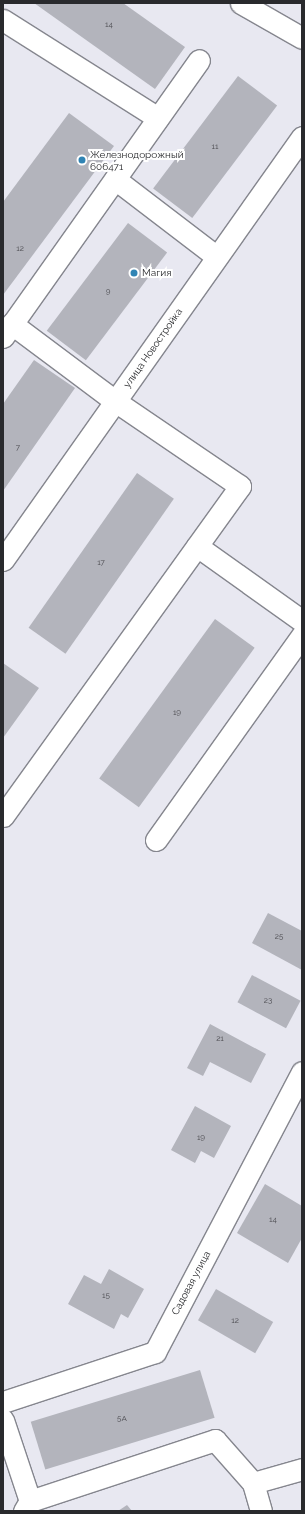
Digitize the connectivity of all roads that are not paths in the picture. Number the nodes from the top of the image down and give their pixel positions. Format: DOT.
graph roads {
  1 [pos="241,3"];
  2 [pos="3,20"];
  3 [pos="302,38"];
  4 [pos="199,60"];
  5 [pos="158,118"];
  6 [pos="302,137"];
  7 [pos="115,179"];
  8 [pos="217,256"];
  9 [pos="7,331"];
  10 [pos="116,401"];
  11 [pos="197,546"];
  12 [pos="5,552"];
  13 [pos="302,621"];
  14 [pos="302,635"];
  15 [pos="3,816"];
  16 [pos="156,840"];
  17 [pos="302,1072"];
  18 [pos="3,1402"];
  19 [pos="3,1420"];
  20 [pos="302,1469"];
  21 [pos="253,1483"];
  22 [pos="27,1506"];
  23 [pos="261,1511"];
  1 -- 3 [label="street"];
  2 -- 5 [label="street"];
  4 -- 5 [label="street"];
  5 -- 7 [label="street"];
  6 -- 8 [label="street, улица Новостройка"];
  7 -- 8 [label="street"];
  7 -- 9 [label="street"];
  8 -- 10 [label="street, улица Новостройка"];
  9 -- 10 [label="street"];
  10 -- 11 [label="street"];
  10 -- 12 [label="street, улица Новостройка"];
  11 -- 13 [label="street"];
  11 -- 15 [label="street"];
  14 -- 16 [label="street"];
  17 -- 18 [label="street, Садовая улица"];
  19 -- 22 [label="street"];
  20 -- 21 [label="street"];
  21 -- 22 [label="street"];
  21 -- 23 [label="street"];
}
